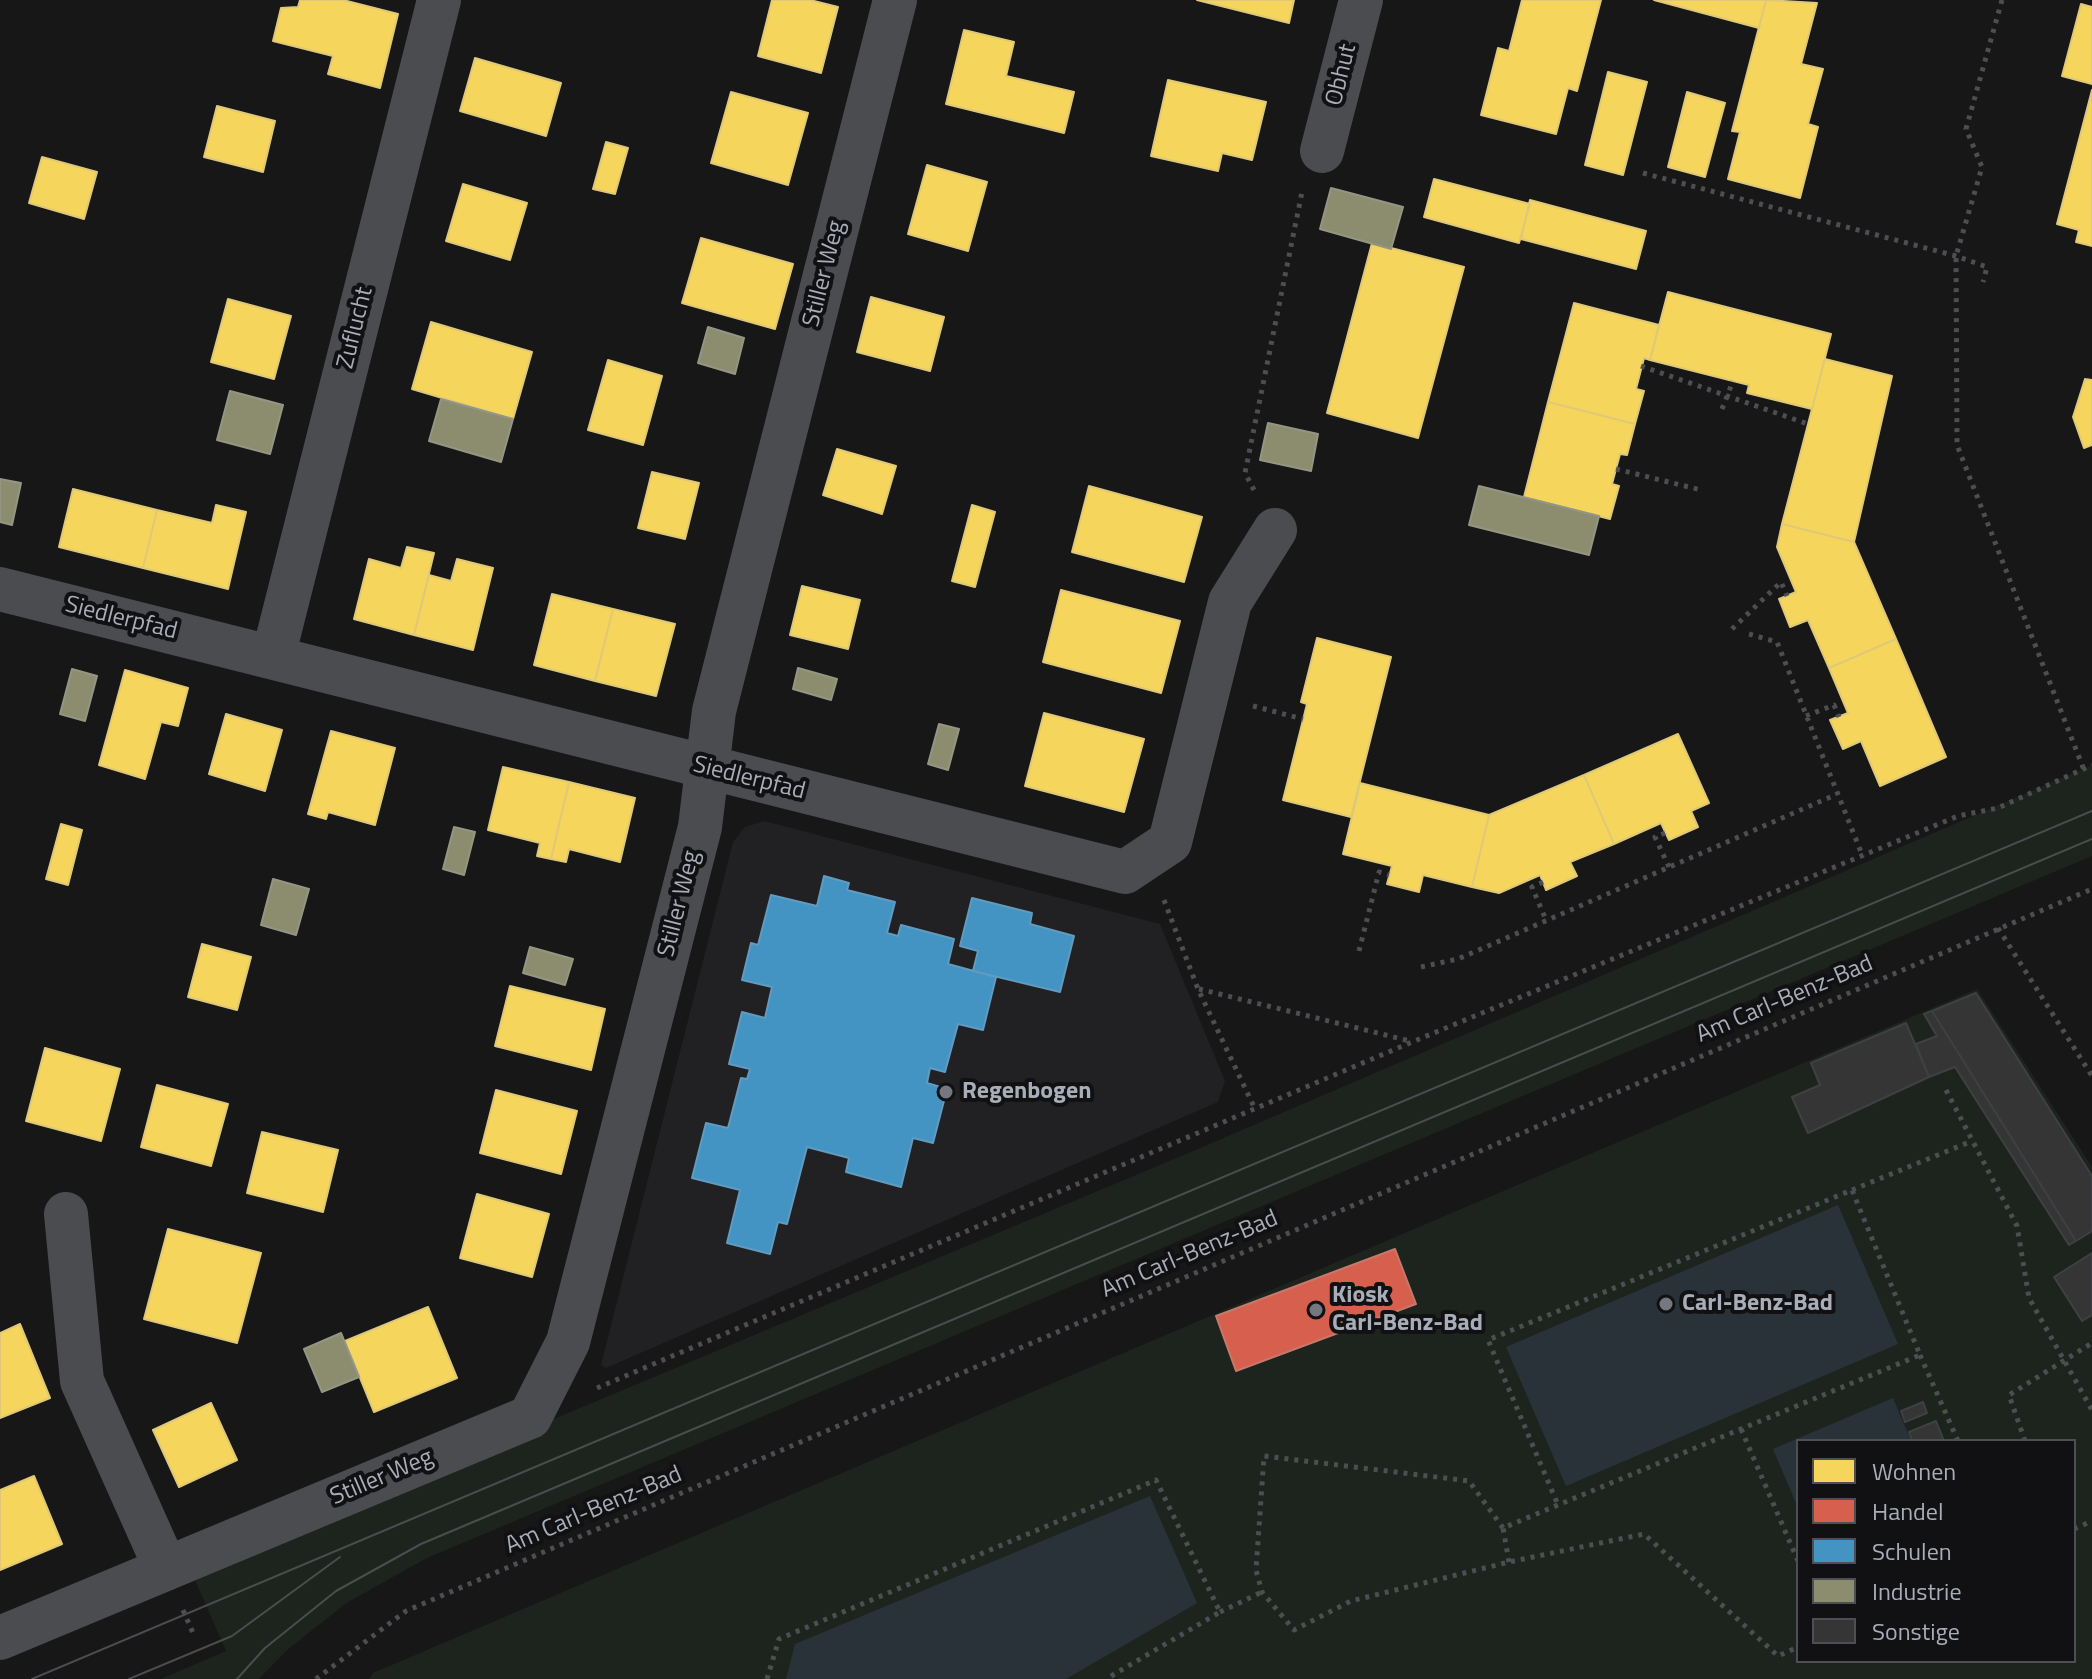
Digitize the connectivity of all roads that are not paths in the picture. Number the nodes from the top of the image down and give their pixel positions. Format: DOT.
graph roads {
  1 [pos="439,0"];
  2 [pos="895,0"];
  3 [pos="1361,0"];
  4 [pos="1322,151"];
  5 [pos="1275,530"];
  6 [pos="0,589"];
  7 [pos="273,657"];
  8 [pos="707,769"];
  9 [pos="66,1214"];
  10 [pos="166,1569"];
  11 [pos="0,1638"];
  1 -- 7 [label="street, Zuflucht"];
  2 -- 8 [label="street, Stiller Weg"];
  3 -- 4 [label="street, Obhut"];
  5 -- 8 [label="street, Siedlerpfad"];
  6 -- 7 [label="street, Siedlerpfad"];
  7 -- 8 [label="street, Siedlerpfad"];
  8 -- 10 [label="street, Stiller Weg"];
  9 -- 10 [label="street"];
  10 -- 11 [label="street, Stiller Weg"];
}
